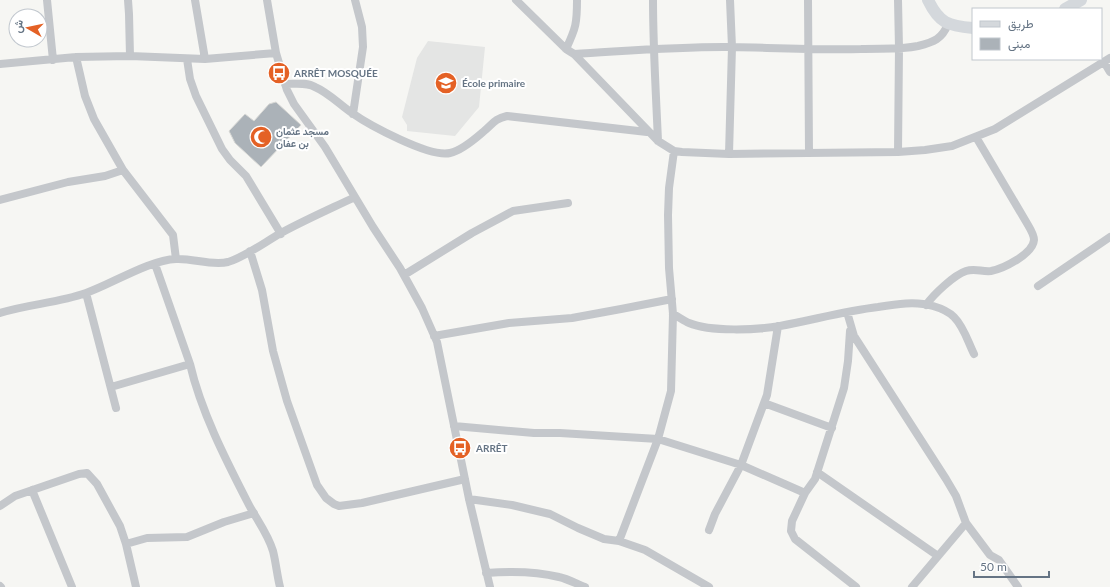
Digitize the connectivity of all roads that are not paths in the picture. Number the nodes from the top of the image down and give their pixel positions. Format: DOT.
graph roads {
  1 [pos="48,0"];
  2 [pos="128,0"];
  3 [pos="195,0"];
  4 [pos="267,0"];
  5 [pos="355,0"];
  6 [pos="516,0"];
  7 [pos="577,0"];
  8 [pos="653,0"];
  9 [pos="730,0"];
  10 [pos="808,0"];
  11 [pos="898,0"];
  12 [pos="928,0"];
  13 [pos="1081,0"];
  14 [pos="1067,8"];
  15 [pos="948,24"];
  16 [pos="972,28"];
  17 [pos="732,47"];
  18 [pos="899,48"];
  19 [pos="566,49"];
  20 [pos="653,49"];
  21 [pos="808,50"];
  22 [pos="276,53"];
  23 [pos="574,54"];
  24 [pos="130,56"];
  25 [pos="76,57"];
  26 [pos="187,59"];
  27 [pos="205,59"];
  28 [pos="53,60"];
  29 [pos="1107,60"];
  30 [pos="0,64"];
  31 [pos="1110,72"];
  32 [pos="285,84"];
  33 [pos="354,114"];
  34 [pos="648,132"];
  35 [pos="976,137"];
  36 [pos="658,141"];
  37 [pos="674,151"];
  38 [pos="898,152"];
  39 [pos="809,153"];
  40 [pos="729,154"];
  41 [pos="123,170"];
  42 [pos="355,197"];
  43 [pos="0,200"];
  44 [pos="568,203"];
  45 [pos="281,234"];
  46 [pos="1110,237"];
  47 [pos="250,251"];
  48 [pos="176,259"];
  49 [pos="155,264"];
  50 [pos="404,275"];
  51 [pos="1038,286"];
  52 [pos="86,293"];
  53 [pos="672,299"];
  54 [pos="926,305"];
  55 [pos="847,312"];
  56 [pos="0,313"];
  57 [pos="673,314"];
  58 [pos="778,326"];
  59 [pos="850,326"];
  60 [pos="434,336"];
  61 [pos="974,354"];
  62 [pos="190,364"];
  63 [pos="111,387"];
  64 [pos="764,403"];
  65 [pos="116,408"];
  66 [pos="454,426"];
  67 [pos="832,428"];
  68 [pos="658,439"];
  69 [pos="741,465"];
  70 [pos="817,472"];
  71 [pos="465,479"];
  72 [pos="32,490"];
  73 [pos="805,493"];
  74 [pos="469,499"];
  75 [pos="0,506"];
  76 [pos="254,513"];
  77 [pos="966,523"];
  78 [pos="709,530"];
  79 [pos="619,541"];
  80 [pos="126,544"];
  81 [pos="938,556"];
  82 [pos="486,573"];
  83 [pos="72,587"];
  84 [pos="136,587"];
  85 [pos="280,587"];
  86 [pos="490,587"];
  87 [pos="585,587"];
  88 [pos="709,587"];
  89 [pos="856,587"];
  90 [pos="912,587"];
  91 [pos="1018,587"];
  1 -- 28 [label="street"];
  2 -- 24 [label="street"];
  3 -- 27 [label="street"];
  4 -- 22 [label="street"];
  5 -- 33 [label="street"];
  6 -- 19 [label="street"];
  7 -- 19 [label="street"];
  8 -- 20 [label="street"];
  9 -- 17 [label="street"];
  10 -- 21 [label="street"];
  11 -- 18 [label="street"];
  12 -- 15 [label="main road"];
  13 -- 14 [label="main road"];
  15 -- 16 [label="main road"];
  15 -- 18 [label="street"];
  17 -- 20 [label="street"];
  17 -- 21 [label="street"];
  17 -- 40 [label="street"];
  18 -- 21 [label="street"];
  18 -- 38 [label="street"];
  19 -- 23 [label="street"];
  20 -- 23 [label="street"];
  20 -- 36 [label="street"];
  21 -- 39 [label="street"];
  22 -- 27 [label="street"];
  22 -- 32 [label="street"];
  23 -- 34 [label="street"];
  24 -- 25 [label="street"];
  24 -- 26 [label="street"];
  25 -- 28 [label="street"];
  25 -- 41 [label="street"];
  26 -- 27 [label="street"];
  26 -- 45 [label="street"];
  28 -- 30 [label="street"];
  29 -- 31 [label="street"];
  29 -- 35 [label="street"];
  32 -- 33 [label="street"];
  32 -- 42 [label="street"];
  33 -- 34 [label="street"];
  34 -- 36 [label="street"];
  35 -- 38 [label="street"];
  35 -- 54 [label="street"];
  36 -- 37 [label="street"];
  37 -- 40 [label="street"];
  37 -- 53 [label="street"];
  38 -- 39 [label="street"];
  39 -- 40 [label="street"];
  41 -- 43 [label="street"];
  41 -- 48 [label="street"];
  42 -- 45 [label="street"];
  42 -- 50 [label="street"];
  44 -- 50 [label="street"];
  45 -- 47 [label="street"];
  46 -- 51 [label="street"];
  47 -- 48 [label="street"];
  47 -- 71 [label="street"];
  48 -- 49 [label="street"];
  49 -- 52 [label="street"];
  49 -- 62 [label="street"];
  50 -- 60 [label="street"];
  52 -- 56 [label="street"];
  52 -- 63 [label="street"];
  53 -- 57 [label="street"];
  53 -- 60 [label="street"];
  54 -- 55 [label="street"];
  54 -- 61 [label="street"];
  55 -- 58 [label="street"];
  55 -- 59 [label="street"];
  57 -- 58 [label="street"];
  57 -- 68 [label="street"];
  58 -- 64 [label="street"];
  59 -- 67 [label="street"];
  59 -- 77 [label="street"];
  60 -- 66 [label="street"];
  62 -- 63 [label="street"];
  62 -- 76 [label="street"];
  63 -- 65 [label="street"];
  64 -- 67 [label="street"];
  64 -- 69 [label="street"];
  66 -- 68 [label="street"];
  66 -- 71 [label="street"];
  67 -- 70 [label="street"];
  68 -- 69 [label="street"];
  68 -- 79 [label="street"];
  69 -- 73 [label="street"];
  69 -- 78 [label="street"];
  70 -- 73 [label="street"];
  70 -- 81 [label="street"];
  71 -- 74 [label="street"];
  72 -- 75 [label="street"];
  72 -- 80 [label="street"];
  72 -- 83 [label="street"];
  73 -- 89 [label="street"];
  74 -- 79 [label="street"];
  74 -- 82 [label="street"];
  76 -- 80 [label="street"];
  76 -- 85 [label="street"];
  77 -- 81 [label="street"];
  77 -- 91 [label="street"];
  79 -- 88 [label="street"];
  80 -- 84 [label="street"];
  81 -- 90 [label="street"];
  82 -- 86 [label="street"];
  82 -- 87 [label="street"];
}
